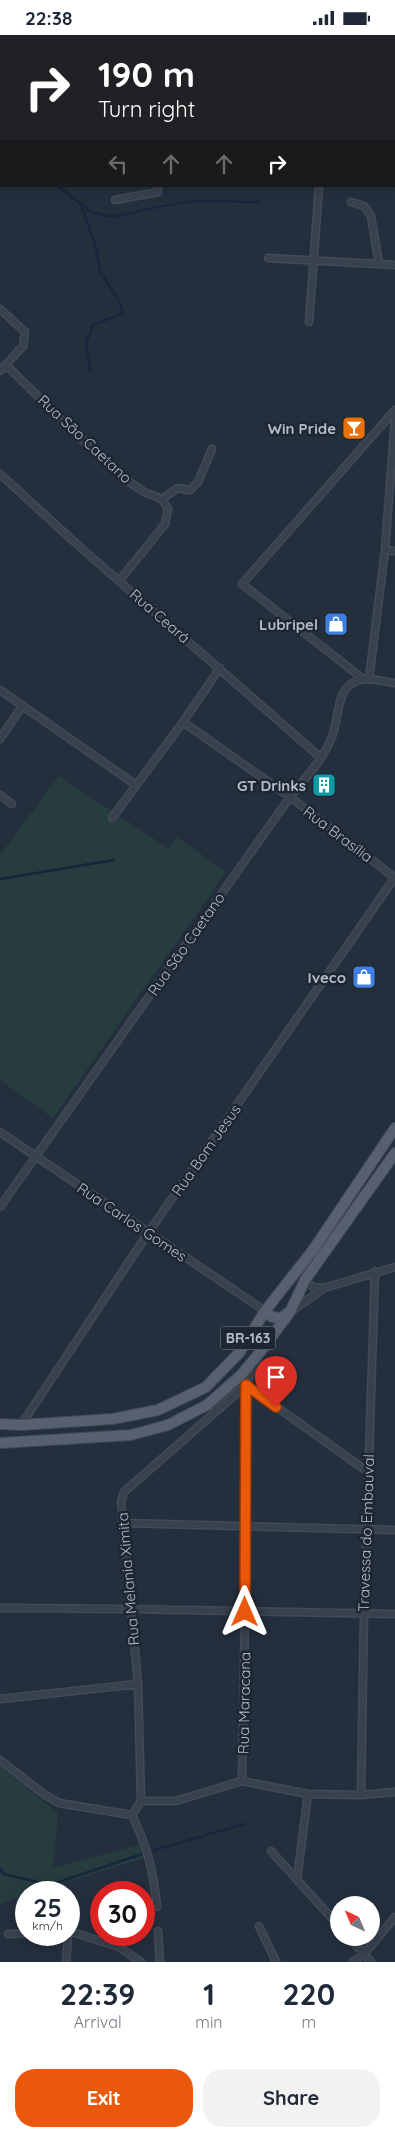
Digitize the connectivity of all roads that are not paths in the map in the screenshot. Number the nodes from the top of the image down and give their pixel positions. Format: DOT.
graph roads {
  1 [pos="157,187"];
  2 [pos="319,187"];
  3 [pos="114,201"];
  4 [pos="351,201"];
  5 [pos="268,258"];
  6 [pos="313,259"];
  7 [pos="379,264"];
  8 [pos="395,265"];
  9 [pos="0,309"];
  10 [pos="309,322"];
  11 [pos="6,365"];
  12 [pos="0,371"];
  13 [pos="395,410"];
  14 [pos="395,419"];
  15 [pos="212,449"];
  16 [pos="0,474"];
  17 [pos="162,499"];
  18 [pos="385,550"];
  19 [pos="395,551"];
  20 [pos="119,581"];
  21 [pos="220,668"];
  22 [pos="362,678"];
  23 [pos="370,679"];
  24 [pos="395,683"];
  25 [pos="0,690"];
  26 [pos="23,705"];
  27 [pos="183,722"];
  28 [pos="0,739"];
  29 [pos="321,758"];
  30 [pos="136,785"];
  31 [pos="0,795"];
  32 [pos="290,797"];
  33 [pos="12,804"];
  34 [pos="112,818"];
  35 [pos="395,877"];
  36 [pos="395,1128"];
  37 [pos="0,1132"];
  38 [pos="395,1153"];
  39 [pos="36,1157"];
  40 [pos="0,1207"];
  41 [pos="148,1233"];
  42 [pos="395,1267"];
  43 [pos="375,1271"];
  44 [pos="306,1280"];
  45 [pos="324,1288"];
  46 [pos="265,1311"];
  47 [pos="290,1312"];
  48 [pos="258,1355"];
  49 [pos="246,1385"];
  50 [pos="0,1424"];
  51 [pos="21,1425"];
  52 [pos="4,1443"];
  53 [pos="368,1472"];
  54 [pos="122,1523"];
  55 [pos="245,1526"];
  56 [pos="367,1530"];
  57 [pos="395,1530"];
  58 [pos="0,1608"];
  59 [pos="131,1608"];
  60 [pos="245,1612"];
  61 [pos="364,1613"];
  62 [pos="395,1614"];
  63 [pos="138,1684"];
  64 [pos="0,1699"];
  65 [pos="0,1760"];
  66 [pos="242,1781"];
  67 [pos="395,1792"];
  68 [pos="308,1794"];
  69 [pos="361,1795"];
  70 [pos="141,1801"];
  71 [pos="132,1815"];
  72 [pos="271,1851"];
  73 [pos="298,1879"];
  74 [pos="157,1907"];
  75 [pos="330,1916"];
  76 [pos="395,1917"];
  77 [pos="259,1925"];
  78 [pos="158,1931"];
  79 [pos="8,1934"];
  80 [pos="15,1934"];
  81 [pos="80,1935"];
  82 [pos="67,1946"];
  83 [pos="357,1946"];
  84 [pos="364,1954"];
  85 [pos="66,1962"];
  86 [pos="141,1962"];
  87 [pos="160,1962"];
  88 [pos="276,1962"];
  89 [pos="353,1962"];
  90 [pos="371,1962"];
  1 -- 3 [label="street"];
  2 -- 6 [label="street"];
  4 -- 7 [label="street"];
  5 -- 6 [label="street"];
  6 -- 7 [label="street"];
  6 -- 10 [label="street"];
  7 -- 8 [label="street"];
  9 -- 11 [label="street"];
  11 -- 12 [label="street"];
  11 -- 17 [label="street, Rua São Caetano"];
  13 -- 22 [label="street"];
  14 -- 18 [label="street"];
  15 -- 17 [label="street"];
  16 -- 20 [label="street, Rua Ceará"];
  17 -- 20 [label="street"];
  18 -- 19 [label="street"];
  18 -- 23 [label="street"];
  20 -- 21 [label="street, Rua Ceará"];
  21 -- 27 [label="street"];
  21 -- 29 [label="street, Rua Ceará"];
  22 -- 23 [label="street"];
  22 -- 29 [label="street, Rua São Caetano"];
  23 -- 24 [label="street"];
  25 -- 26 [label="street"];
  26 -- 28 [label="street"];
  26 -- 30 [label="street"];
  27 -- 30 [label="street"];
  27 -- 32 [label="street, Rua Brasília"];
  29 -- 32 [label="street, Rua São Caetano"];
  30 -- 34 [label="street"];
  31 -- 33 [label="street"];
  32 -- 35 [label="street, Rua Brasília"];
  32 -- 39 [label="street, Rua São Caetano"];
  35 -- 41 [label="street, Rua Bom Jesus"];
  36 -- 46 [label="main road, BR-163"];
  37 -- 39 [label="street, Rua Carlos Gomes"];
  38 -- 44 [label="main road, BR-163"];
  39 -- 40 [label="street, Rua São Caetano"];
  39 -- 41 [label="street, Rua Carlos Gomes"];
  41 -- 46 [label="street, Rua Carlos Gomes"];
  41 -- 51 [label="street, Rua Bom Jesus"];
  42 -- 43 [label="street"];
  43 -- 45 [label="street"];
  43 -- 53 [label="street, Travessa do Embauval"];
  44 -- 45 [label="street"];
  44 -- 47 [label="main road, BR-163"];
  45 -- 47 [label="street"];
  46 -- 47 [label="main road"];
  46 -- 51 [label="main road, BR-163"];
  47 -- 48 [label="main road, BR-163"];
  48 -- 49 [label="street, Rua Melania Ximita"];
  48 -- 52 [label="main road, BR-163"];
  49 -- 53 [label="street"];
  49 -- 54 [label="street, Rua Melania Ximita"];
  49 -- 55 [label="street, Rua Maracana"];
  50 -- 51 [label="main road, BR-163"];
  51 -- 52 [label="main road"];
  53 -- 56 [label="street, Travessa do Embauval"];
  54 -- 55 [label="street"];
  54 -- 59 [label="street, Rua Melania Ximita"];
  55 -- 56 [label="street"];
  55 -- 60 [label="street, Rua Maracana"];
  56 -- 57 [label="street"];
  56 -- 61 [label="street, Travessa do Embauval"];
  58 -- 59 [label="street"];
  59 -- 60 [label="street"];
  59 -- 63 [label="street, Rua Melania Ximita"];
  60 -- 61 [label="street"];
  60 -- 66 [label="street, Rua Maracana"];
  61 -- 62 [label="street"];
  61 -- 69 [label="street, Travessa do Embauval"];
  63 -- 64 [label="street"];
  63 -- 70 [label="street, Rua Melania Ximita"];
  65 -- 71 [label="street"];
  66 -- 68 [label="street"];
  66 -- 70 [label="street"];
  67 -- 69 [label="street"];
  68 -- 69 [label="street"];
  68 -- 73 [label="street"];
  70 -- 71 [label="street"];
  71 -- 74 [label="street"];
  72 -- 73 [label="street"];
  73 -- 75 [label="street"];
  76 -- 84 [label="street"];
  77 -- 88 [label="street"];
  78 -- 87 [label="street"];
  79 -- 80 [label="street"];
  81 -- 86 [label="street"];
  82 -- 85 [label="street"];
  83 -- 84 [label="street"];
  84 -- 89 [label="street"];
  84 -- 90 [label="street"];
}
